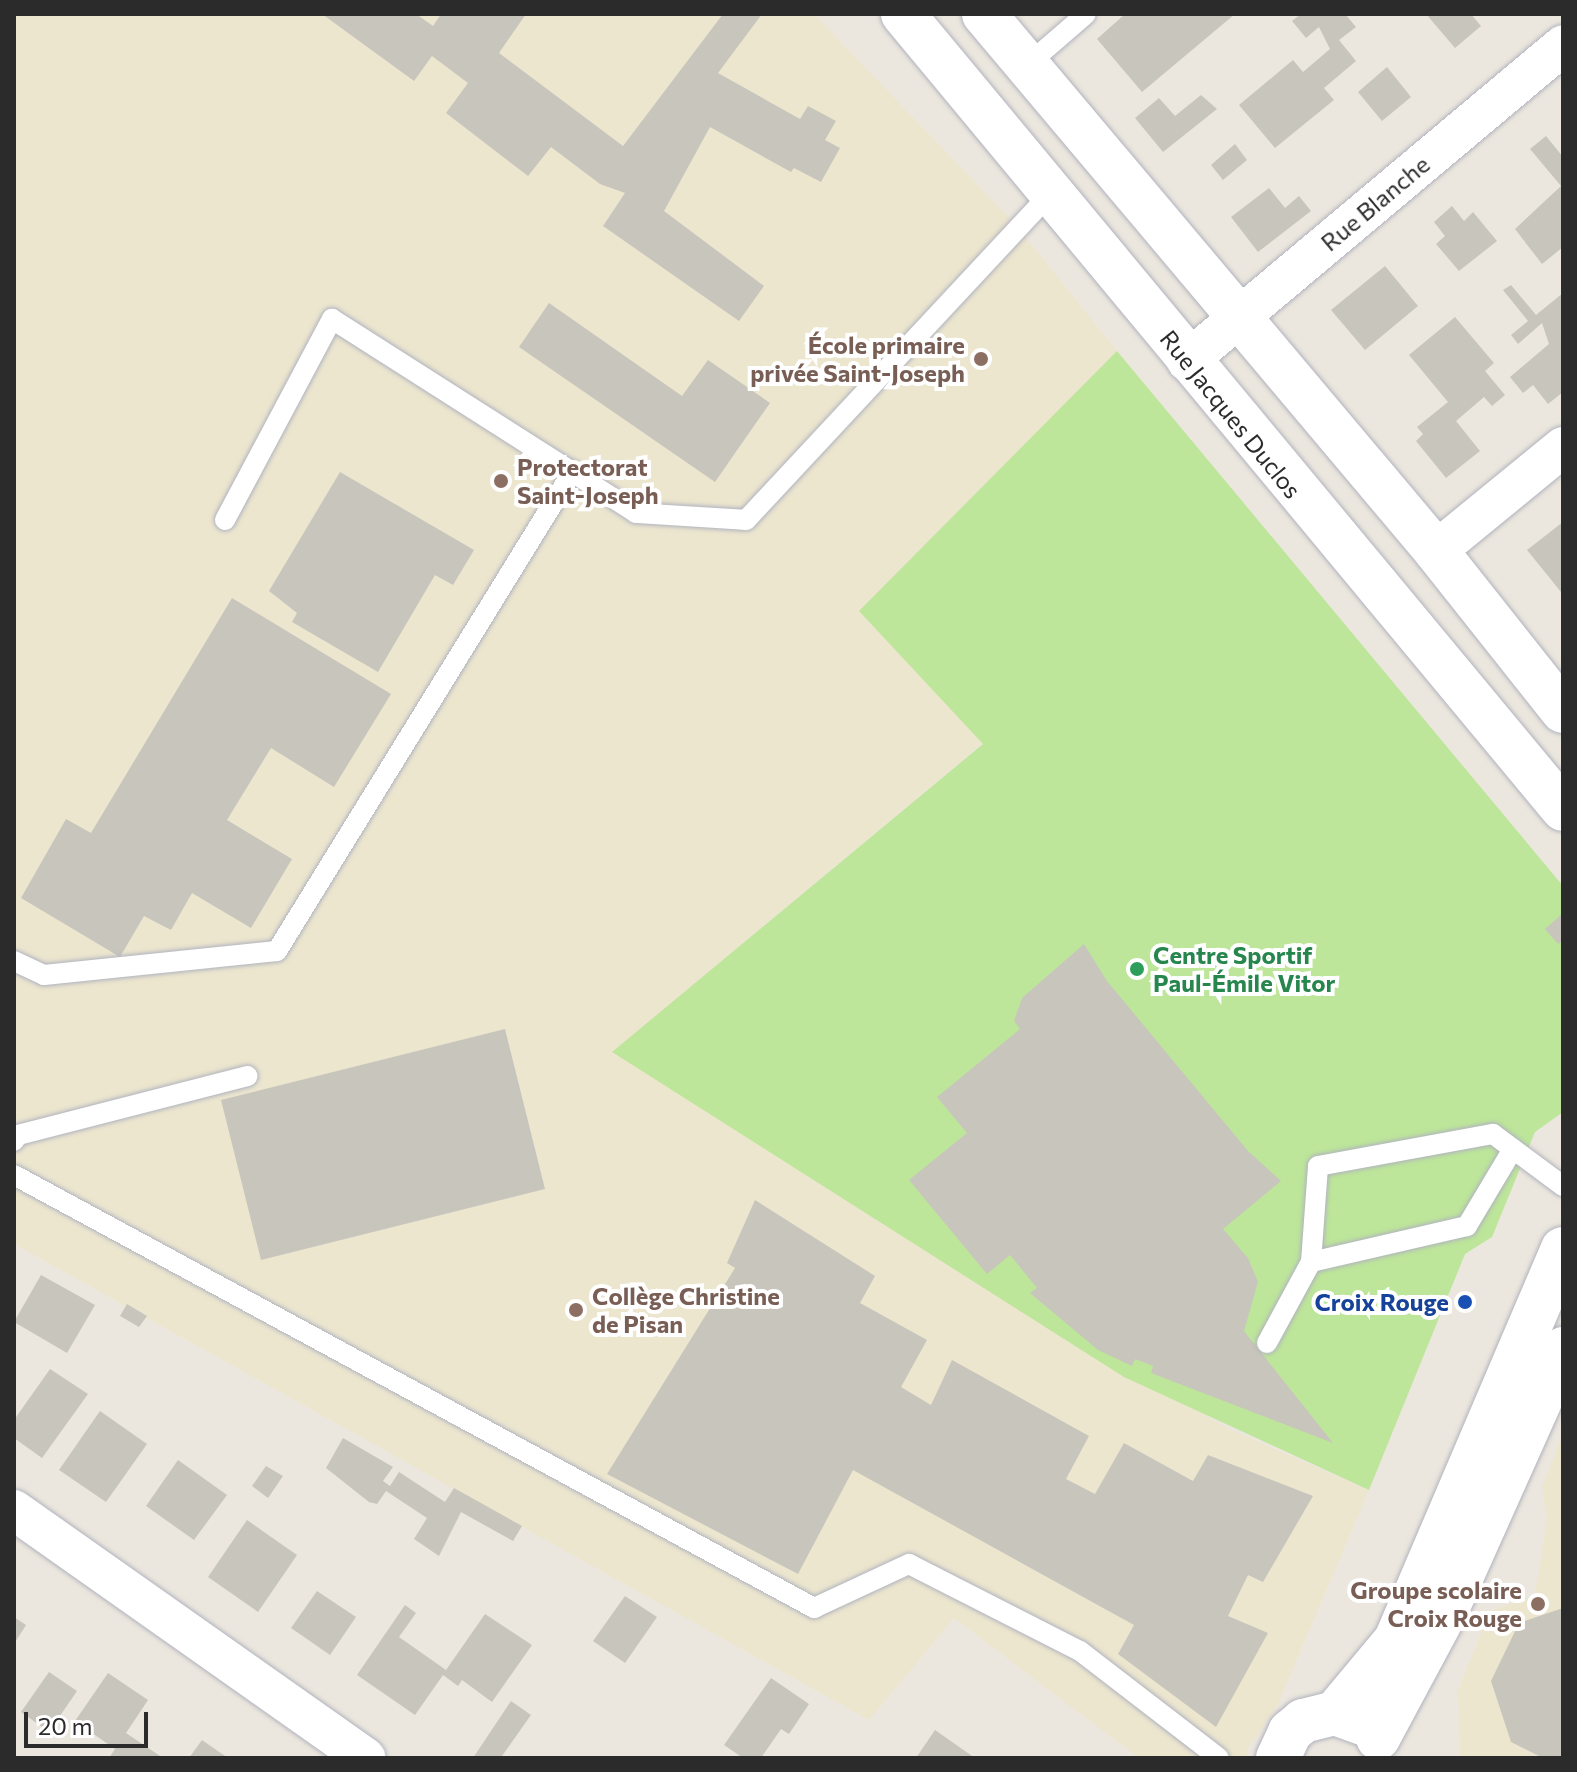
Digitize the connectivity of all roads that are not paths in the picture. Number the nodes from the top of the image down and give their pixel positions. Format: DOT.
graph roads {
  1 [pos="903,14"];
  2 [pos="984,14"];
  3 [pos="1086,14"];
  4 [pos="1563,46"];
  5 [pos="1026,66"];
  6 [pos="1051,193"];
  7 [pos="1238,319"];
  8 [pos="1187,361"];
  9 [pos="1563,447"];
  10 [pos="573,471"];
  11 [pos="225,520"];
  12 [pos="1436,551"];
  13 [pos="1563,711"];
  14 [pos="1563,809"];
  15 [pos="14,961"];
  16 [pos="248,1076"];
  17 [pos="14,1141"];
  18 [pos="1513,1149"];
  19 [pos="14,1175"];
  20 [pos="1563,1186"];
  21 [pos="1563,1249"];
  22 [pos="1311,1262"];
  23 [pos="1267,1343"];
  24 [pos="1563,1349"];
  25 [pos="14,1510"];
  26 [pos="1335,1713"];
  27 [pos="1381,1748"];
  28 [pos="365,1758"];
  29 [pos="1219,1758"];
  30 [pos="1278,1758"];
  1 -- 6 [label="main road, Rue Jacques Duclos"];
  2 -- 5 [label="main road"];
  3 -- 5 [label="lane"];
  4 -- 7 [label="street, Rue Blanche"];
  5 -- 7 [label="main road"];
  6 -- 8 [label="main road, Rue Jacques Duclos"];
  6 -- 10 [label="lane"];
  7 -- 8 [label="street, Rue Blanche"];
  7 -- 12 [label="main road"];
  8 -- 14 [label="main road, Rue Jacques Duclos"];
  9 -- 12 [label="street"];
  10 -- 11 [label="lane"];
  10 -- 15 [label="lane"];
  12 -- 13 [label="main road"];
  16 -- 17 [label="lane"];
  18 -- 20 [label="lane"];
  18 -- 22 [label="lane"];
  18 -- 22 [label="lane"];
  19 -- 29 [label="lane"];
  21 -- 26 [label="main road"];
  22 -- 23 [label="lane"];
  24 -- 27 [label="main road"];
  25 -- 28 [label="street"];
  26 -- 27 [label="main road"];
  26 -- 30 [label="main road"];
}
